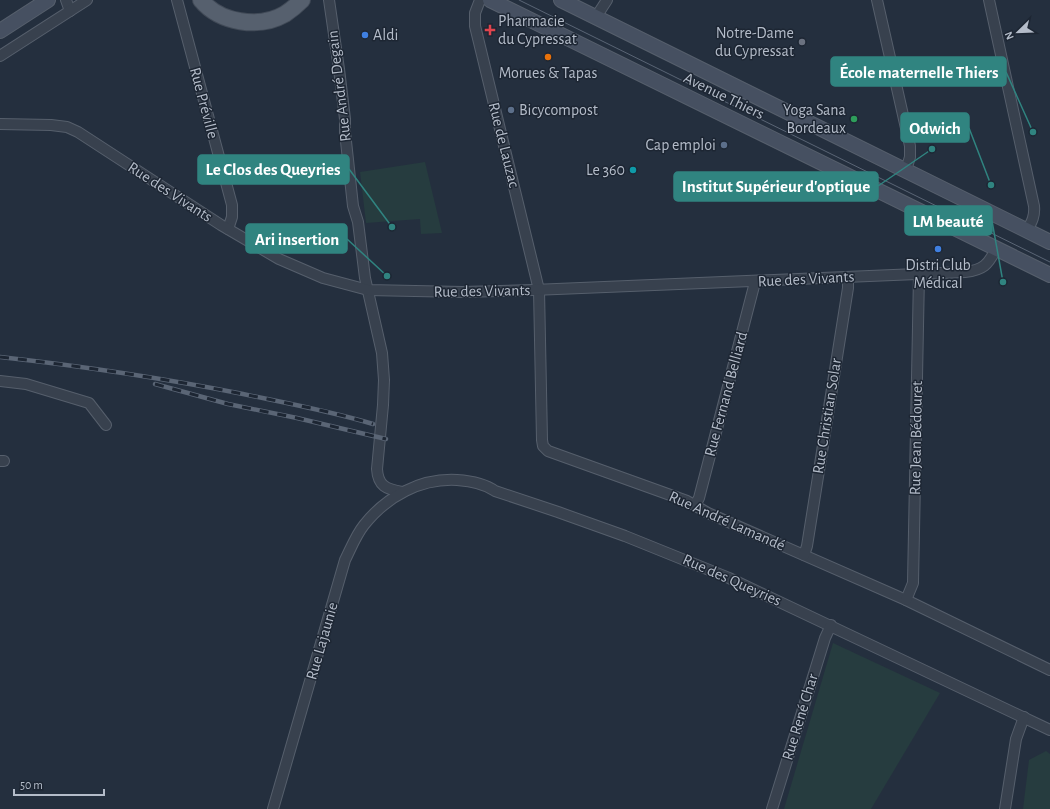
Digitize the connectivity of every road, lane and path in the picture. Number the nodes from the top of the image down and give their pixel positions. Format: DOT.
graph roads {
  1 [pos="48,0"];
  2 [pos="66,0"];
  3 [pos="87,0"];
  4 [pos="177,0"];
  5 [pos="201,0"];
  6 [pos="302,0"];
  7 [pos="329,0"];
  8 [pos="480,0"];
  9 [pos="490,0"];
  10 [pos="561,0"];
  11 [pos="607,0"];
  12 [pos="877,0"];
  13 [pos="990,0"];
  14 [pos="70,11"];
  15 [pos="596,17"];
  16 [pos="0,31"];
  17 [pos="0,56"];
  18 [pos="0,124"];
  19 [pos="906,170"];
  20 [pos="228,229"];
  21 [pos="1027,230"];
  22 [pos="1050,242"];
  23 [pos="996,249"];
  24 [pos="920,275"];
  25 [pos="1050,275"];
  26 [pos="848,277"];
  27 [pos="754,282"];
  28 [pos="368,290"];
  29 [pos="539,290"];
  30 [pos="0,381"];
  31 [pos="106,425"];
  32 [pos="402,492"];
  33 [pos="695,505"];
  34 [pos="804,555"];
  35 [pos="906,600"];
  36 [pos="831,625"];
  37 [pos="1050,670"];
  38 [pos="1024,717"];
  39 [pos="1050,730"];
  40 [pos="273,809"];
  41 [pos="772,809"];
  42 [pos="1005,809"];
  1 -- 16 [label="main road"];
  2 -- 14 [label="street"];
  3 -- 14 [label="street"];
  4 -- 20 [label="street, Rue Préville"];
  5 -- 6 [label="main road"];
  7 -- 28 [label="street, Rue André Degain"];
  8 -- 29 [label="street, Rue de Lauzac"];
  9 -- 23 [label="main road, Avenue Thiers"];
  10 -- 15 [label="main road, Avenue Thiers"];
  11 -- 15 [label="street"];
  12 -- 19 [label="street"];
  13 -- 21 [label="street"];
  14 -- 17 [label="street"];
  15 -- 19 [label="main road, Avenue Thiers"];
  18 -- 20 [label="street, Rue des Vivants"];
  19 -- 21 [label="main road, Avenue Thiers"];
  20 -- 28 [label="street, Rue des Vivants"];
  21 -- 22 [label="main road, Avenue Thiers"];
  23 -- 24 [label="street, Rue des Vivants"];
  23 -- 25 [label="main road, Avenue Thiers"];
  24 -- 26 [label="street, Rue des Vivants"];
  24 -- 35 [label="street, Rue Jean Bédouret"];
  26 -- 27 [label="street, Rue des Vivants"];
  26 -- 34 [label="street, Rue Christian Solar"];
  27 -- 29 [label="street, Rue des Vivants"];
  27 -- 33 [label="street, Rue Fernand Belliard"];
  28 -- 29 [label="street, Rue des Vivants"];
  28 -- 32 [label="street, Rue André Degain"];
  29 -- 33 [label="street, Rue André Lamandé"];
  30 -- 31 [label="street"];
  32 -- 36 [label="street, Rue des Queyries"];
  32 -- 40 [label="street, Rue Lajaunie"];
  33 -- 34 [label="street, Rue André Lamandé"];
  34 -- 35 [label="street, Rue André Lamandé"];
  35 -- 37 [label="street, Rue André Lamandé"];
  36 -- 38 [label="street, Rue des Queyries"];
  36 -- 41 [label="street, Rue René Char"];
  38 -- 39 [label="street, Rue des Queyries"];
  38 -- 42 [label="street"];
}
